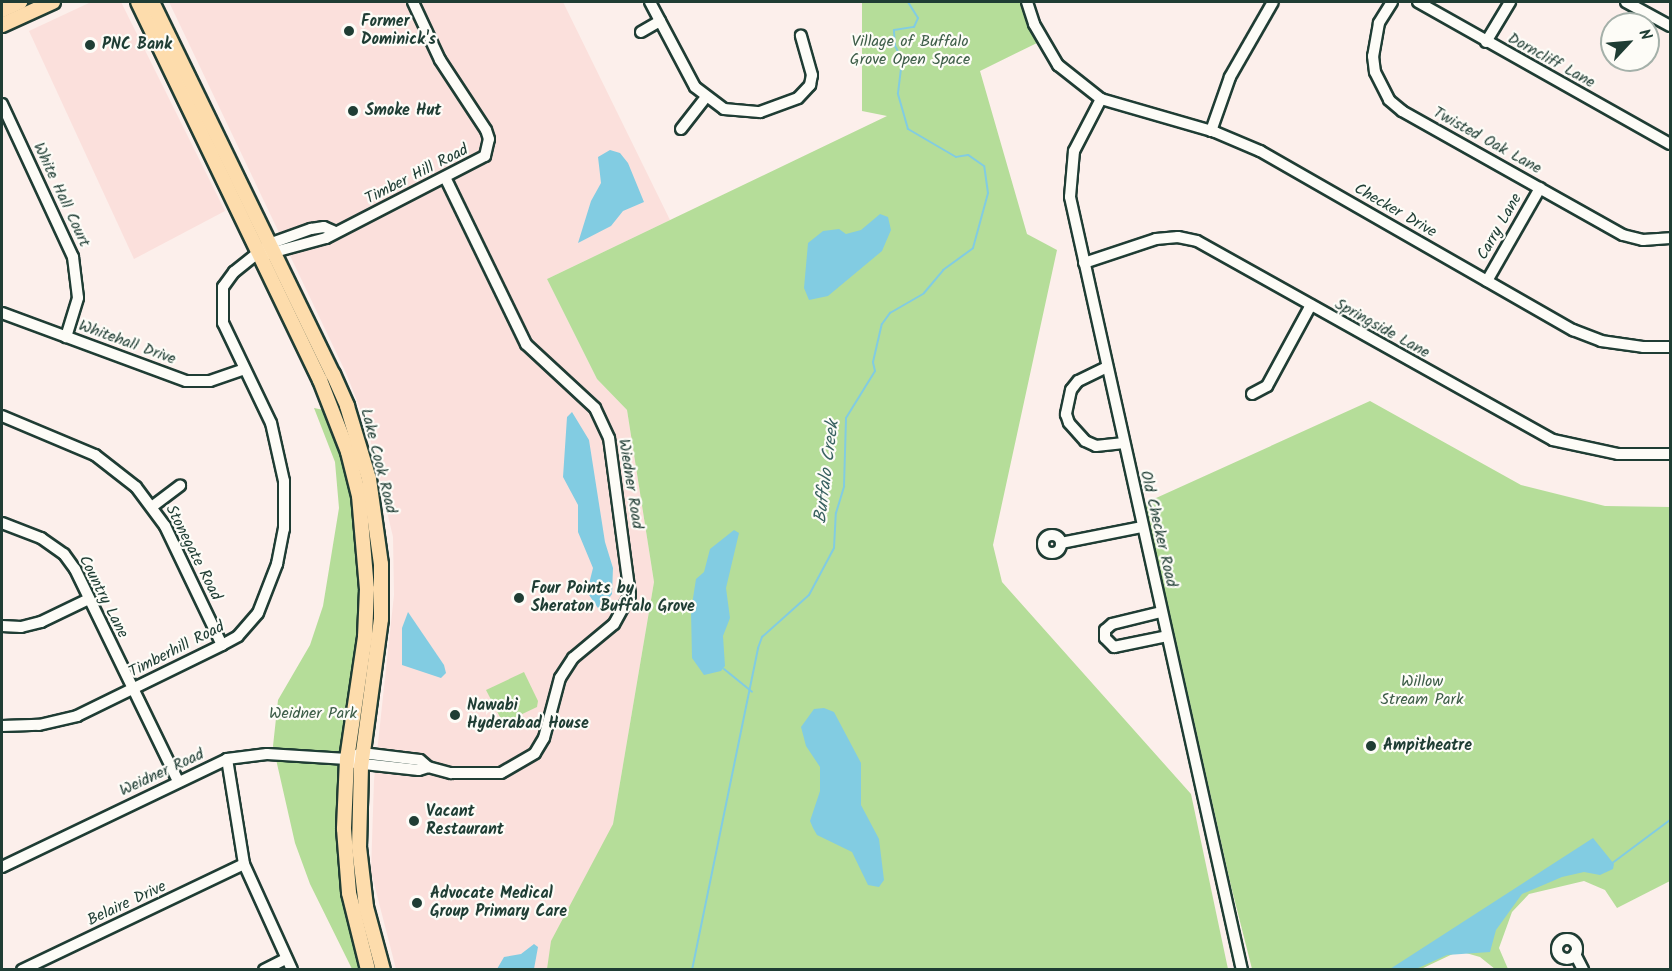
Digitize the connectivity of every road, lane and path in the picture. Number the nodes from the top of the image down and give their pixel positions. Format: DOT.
graph roads {
  1 [pos="20,2"];
  2 [pos="52,2"];
  3 [pos="138,2"];
  4 [pos="152,2"];
  5 [pos="412,2"];
  6 [pos="651,2"];
  7 [pos="1027,2"];
  8 [pos="1273,2"];
  9 [pos="1392,2"];
  10 [pos="1418,2"];
  11 [pos="1510,2"];
  12 [pos="1626,2"];
  13 [pos="2,10"];
  14 [pos="660,21"];
  15 [pos="2,26"];
  16 [pos="1671,26"];
  17 [pos="641,33"];
  18 [pos="801,36"];
  19 [pos="1486,42"];
  20 [pos="705,98"];
  21 [pos="1101,99"];
  22 [pos="2,104"];
  23 [pos="681,129"];
  24 [pos="1211,131"];
  25 [pos="1671,144"];
  26 [pos="446,179"];
  27 [pos="1540,188"];
  28 [pos="1671,238"];
  29 [pos="268,251"];
  30 [pos="1084,263"];
  31 [pos="1487,281"];
  32 [pos="1311,305"];
  33 [pos="2,313"];
  34 [pos="66,337"];
  35 [pos="1671,346"];
  36 [pos="1107,367"];
  37 [pos="244,369"];
  38 [pos="1252,394"];
  39 [pos="2,416"];
  40 [pos="1124,443"];
  41 [pos="1671,454"];
  42 [pos="180,486"];
  43 [pos="153,506"];
  44 [pos="2,523"];
  45 [pos="1142,527"];
  46 [pos="1061,543"];
  47 [pos="89,599"];
  48 [pos="1161,612"];
  49 [pos="2,626"];
  50 [pos="1167,636"];
  51 [pos="222,645"];
  52 [pos="132,689"];
  53 [pos="2,726"];
  54 [pos="227,759"];
  55 [pos="347,759"];
  56 [pos="362,760"];
  57 [pos="515,767"];
  58 [pos="178,781"];
  59 [pos="244,864"];
  60 [pos="2,867"];
  61 [pos="1575,954"];
  62 [pos="286,958"];
  63 [pos="22,969"];
  64 [pos="264,969"];
  65 [pos="292,969"];
  66 [pos="368,969"];
  67 [pos="383,969"];
  68 [pos="1242,969"];
  69 [pos="1583,969"];
  1 -- 13 [label="main road"];
  2 -- 15 [label="main road"];
  3 -- 29 [label="main road, Lake Cook Road"];
  4 -- 29 [label="main road, Lake Cook Road"];
  5 -- 26 [label="street, Timber Hill Road"];
  6 -- 14 [label="street"];
  7 -- 21 [label="street"];
  8 -- 24 [label="street"];
  9 -- 27 [label="street, Twisted Oak Lane"];
  10 -- 19 [label="street, Dorncliff Lane"];
  11 -- 19 [label="street"];
  12 -- 16 [label="street"];
  14 -- 17 [label="street"];
  14 -- 20 [label="street"];
  18 -- 20 [label="street"];
  19 -- 25 [label="street, Dorncliff Lane"];
  20 -- 23 [label="street"];
  21 -- 24 [label="street, Checker Drive"];
  21 -- 30 [label="street, Old Checker Road"];
  22 -- 34 [label="street, White Hall Court"];
  24 -- 31 [label="street, Checker Drive"];
  26 -- 29 [label="street, Timber Hill Road"];
  26 -- 57 [label="street, Wiedner Road"];
  27 -- 28 [label="street, Twisted Oak Lane"];
  27 -- 31 [label="street, Carry Lane"];
  29 -- 37 [label="street, Timberhill Road"];
  29 -- 55 [label="main road, Lake Cook Road"];
  29 -- 56 [label="main road, Lake Cook Road"];
  30 -- 32 [label="street, Springside Lane"];
  30 -- 36 [label="street, Old Checker Road"];
  31 -- 35 [label="street, Checker Drive"];
  32 -- 38 [label="street"];
  32 -- 41 [label="street, Springside Lane"];
  33 -- 34 [label="street, Whitehall Drive"];
  34 -- 37 [label="street, Whitehall Drive"];
  36 -- 40 [label="street, Old Checker Road"];
  36 -- 40 [label="street"];
  37 -- 51 [label="street, Timberhill Road"];
  39 -- 43 [label="street, Stonegate Road"];
  40 -- 45 [label="street, Old Checker Road"];
  42 -- 43 [label="street"];
  43 -- 51 [label="street, Stonegate Road"];
  44 -- 47 [label="street, Country Lane"];
  45 -- 46 [label="street"];
  45 -- 48 [label="street, Old Checker Road"];
  47 -- 49 [label="street"];
  47 -- 52 [label="street, Country Lane"];
  48 -- 50 [label="street, Old Checker Road"];
  48 -- 50 [label="street"];
  50 -- 68 [label="street, Old Checker Road"];
  51 -- 52 [label="street, Timberhill Road"];
  52 -- 53 [label="street, Timberhill Road"];
  52 -- 58 [label="street, Country Lane"];
  54 -- 55 [label="street, Weidner Road"];
  54 -- 58 [label="street, Weidner Road"];
  54 -- 59 [label="street"];
  55 -- 56 [label="street, Weidner Road"];
  55 -- 66 [label="main road, Lake Cook Road"];
  56 -- 57 [label="street, Weidner Road"];
  56 -- 67 [label="main road, Lake Cook Road"];
  58 -- 60 [label="street, Weidner Road"];
  59 -- 62 [label="street"];
  59 -- 63 [label="street, Belaire Drive"];
  61 -- 69 [label="street"];
  62 -- 64 [label="street"];
  62 -- 65 [label="street"];
}
